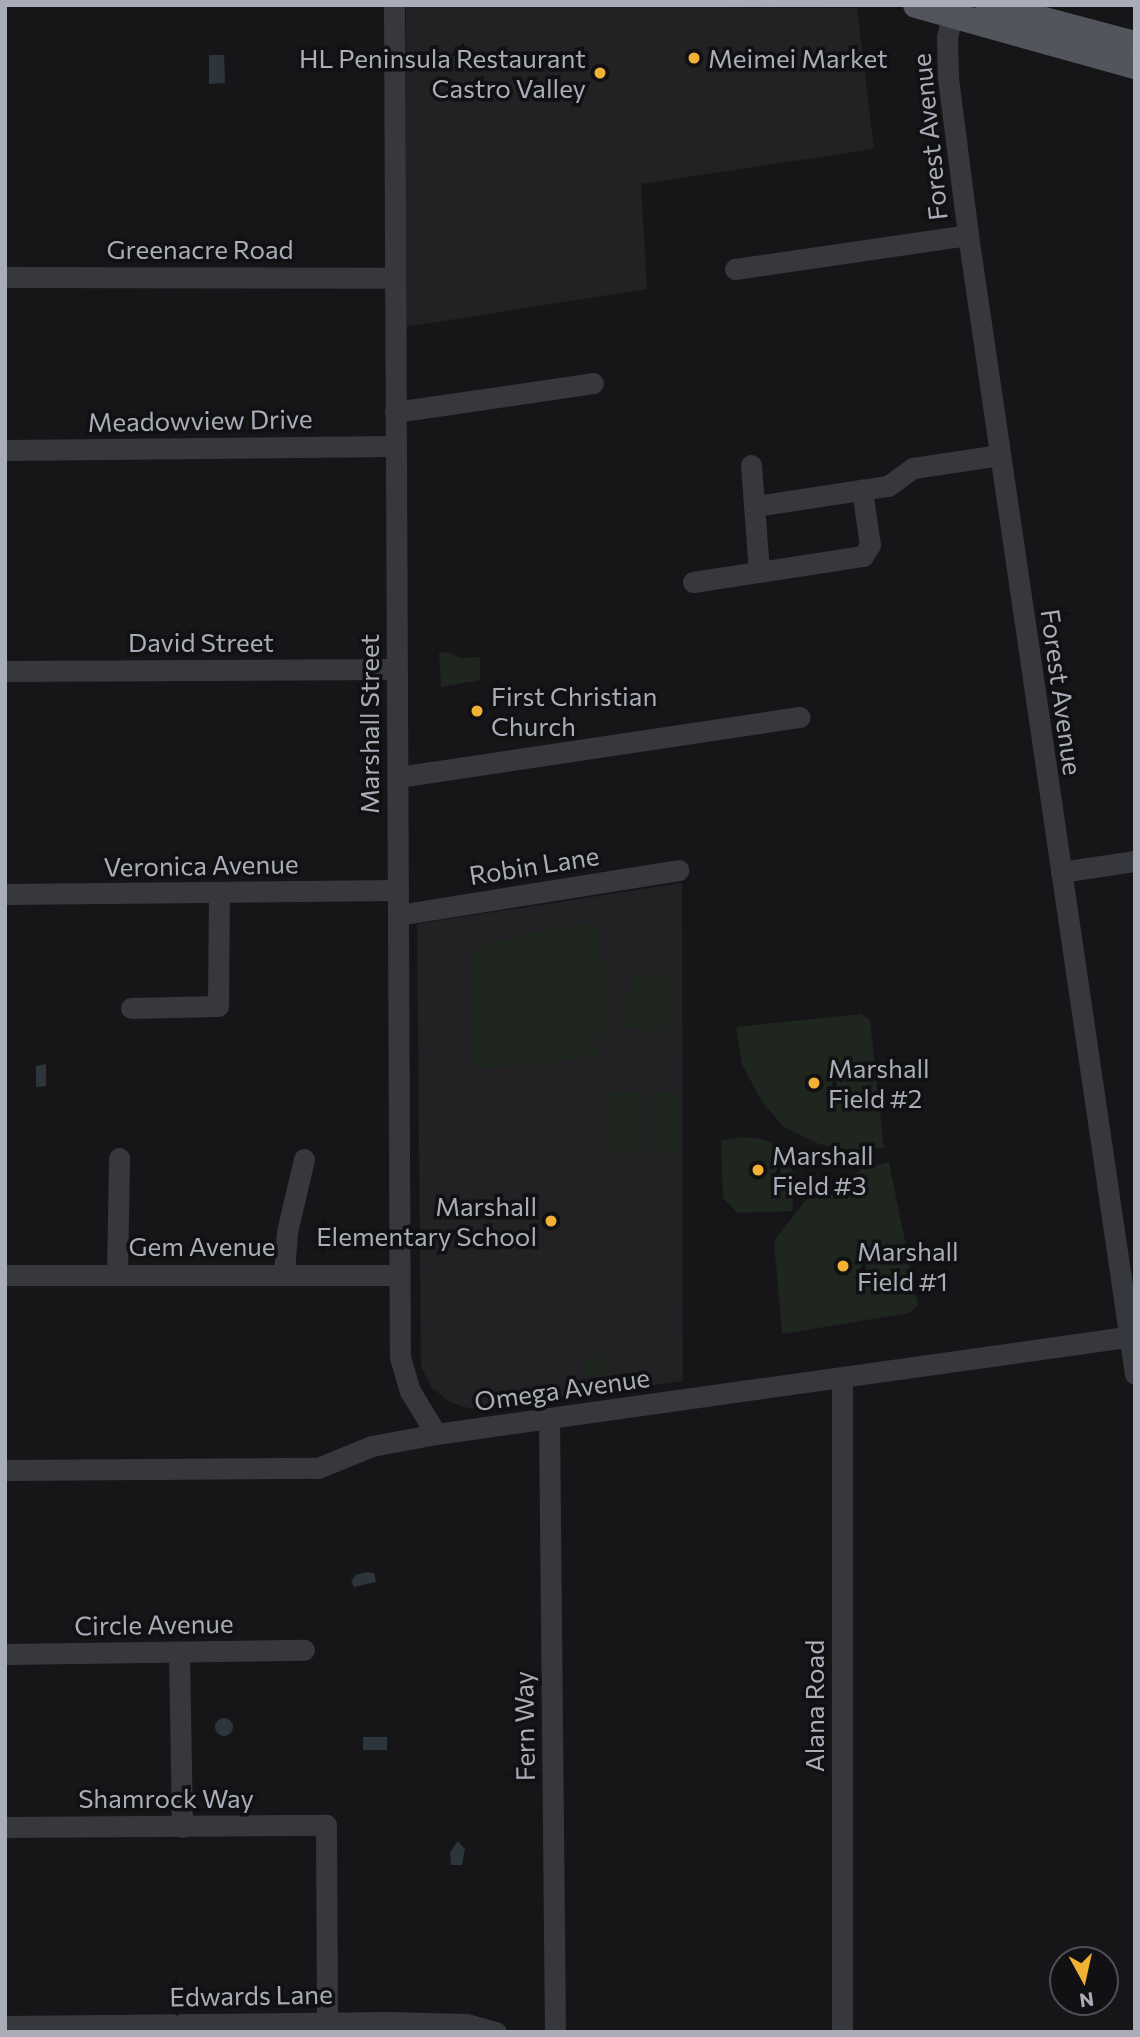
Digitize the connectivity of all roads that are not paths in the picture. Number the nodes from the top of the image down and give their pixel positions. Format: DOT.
graph roads {
  1 [pos="394,5"];
  2 [pos="916,5"];
  3 [pos="980,5"];
  4 [pos="988,5"];
  5 [pos="1033,5"];
  6 [pos="952,16"];
  7 [pos="1135,33"];
  8 [pos="1135,44"];
  9 [pos="1135,66"];
  10 [pos="968,235"];
  11 [pos="735,269"];
  12 [pos="5,277"];
  13 [pos="394,278"];
  14 [pos="593,383"];
  15 [pos="395,412"];
  16 [pos="394,446"];
  17 [pos="5,450"];
  18 [pos="1000,455"];
  19 [pos="751,465"];
  20 [pos="862,490"];
  21 [pos="755,506"];
  22 [pos="759,572"];
  23 [pos="693,582"];
  24 [pos="396,668"];
  25 [pos="5,671"];
  26 [pos="800,717"];
  27 [pos="398,777"];
  28 [pos="1135,862"];
  29 [pos="678,870"];
  30 [pos="1061,872"];
  31 [pos="397,890"];
  32 [pos="219,893"];
  33 [pos="5,894"];
  34 [pos="398,915"];
  35 [pos="131,1008"];
  36 [pos="119,1158"];
  37 [pos="304,1159"];
  38 [pos="284,1273"];
  39 [pos="117,1274"];
  40 [pos="5,1275"];
  41 [pos="399,1275"];
  42 [pos="1126,1337"];
  43 [pos="1135,1374"];
  44 [pos="842,1380"];
  45 [pos="549,1419"];
  46 [pos="436,1434"];
  47 [pos="5,1470"];
  48 [pos="304,1650"];
  49 [pos="179,1653"];
  50 [pos="5,1654"];
  51 [pos="183,1827"];
  52 [pos="5,1828"];
  53 [pos="327,2022"];
  54 [pos="5,2026"];
  55 [pos="389,2027"];
  56 [pos="86,2028"];
  57 [pos="496,2032"];
  58 [pos="555,2032"];
  59 [pos="842,2032"];
  1 -- 13 [label="street, Marshall Street"];
  2 -- 6 [label="main road"];
  3 -- 6 [label="main road"];
  4 -- 8 [label="main road"];
  5 -- 7 [label="main road"];
  6 -- 9 [label="main road"];
  6 -- 10 [label="street, Forest Avenue"];
  10 -- 11 [label="street"];
  10 -- 18 [label="street, Forest Avenue"];
  12 -- 13 [label="street, Greenacre Road"];
  13 -- 15 [label="street, Marshall Street"];
  14 -- 15 [label="street"];
  15 -- 16 [label="street, Marshall Street"];
  16 -- 17 [label="street, Meadowview Drive"];
  16 -- 24 [label="street, Marshall Street"];
  18 -- 20 [label="street"];
  18 -- 30 [label="street, Forest Avenue"];
  19 -- 21 [label="street"];
  20 -- 21 [label="street"];
  20 -- 22 [label="street"];
  21 -- 22 [label="street"];
  22 -- 23 [label="street"];
  24 -- 25 [label="street, David Street"];
  24 -- 27 [label="street, Marshall Street"];
  26 -- 27 [label="street"];
  27 -- 31 [label="street, Marshall Street"];
  28 -- 30 [label="street"];
  29 -- 34 [label="street, Robin Lane"];
  30 -- 42 [label="street, Forest Avenue"];
  31 -- 32 [label="street, Veronica Avenue"];
  31 -- 34 [label="street, Marshall Street"];
  32 -- 33 [label="street, Veronica Avenue"];
  32 -- 35 [label="street"];
  34 -- 41 [label="street, Marshall Street"];
  36 -- 39 [label="street"];
  37 -- 38 [label="street"];
  38 -- 39 [label="street, Gem Avenue"];
  38 -- 41 [label="street, Gem Avenue"];
  39 -- 40 [label="street, Gem Avenue"];
  41 -- 46 [label="street, Marshall Street"];
  42 -- 43 [label="street, Forest Avenue"];
  42 -- 44 [label="street, Omega Avenue"];
  44 -- 45 [label="street, Omega Avenue"];
  44 -- 59 [label="street, Alana Road"];
  45 -- 46 [label="street, Omega Avenue"];
  45 -- 58 [label="street, Fern Way"];
  46 -- 47 [label="street, Omega Avenue"];
  48 -- 49 [label="street, Circle Avenue"];
  49 -- 50 [label="street, Circle Avenue"];
  49 -- 51 [label="street"];
  51 -- 52 [label="street, Shamrock Way"];
  51 -- 53 [label="street, Shamrock Way"];
  53 -- 55 [label="street, Edwards Lane"];
  53 -- 56 [label="street, Edwards Lane"];
  54 -- 56 [label="street, Edwards Lane"];
  55 -- 57 [label="street, Edwards Lane"];
}
